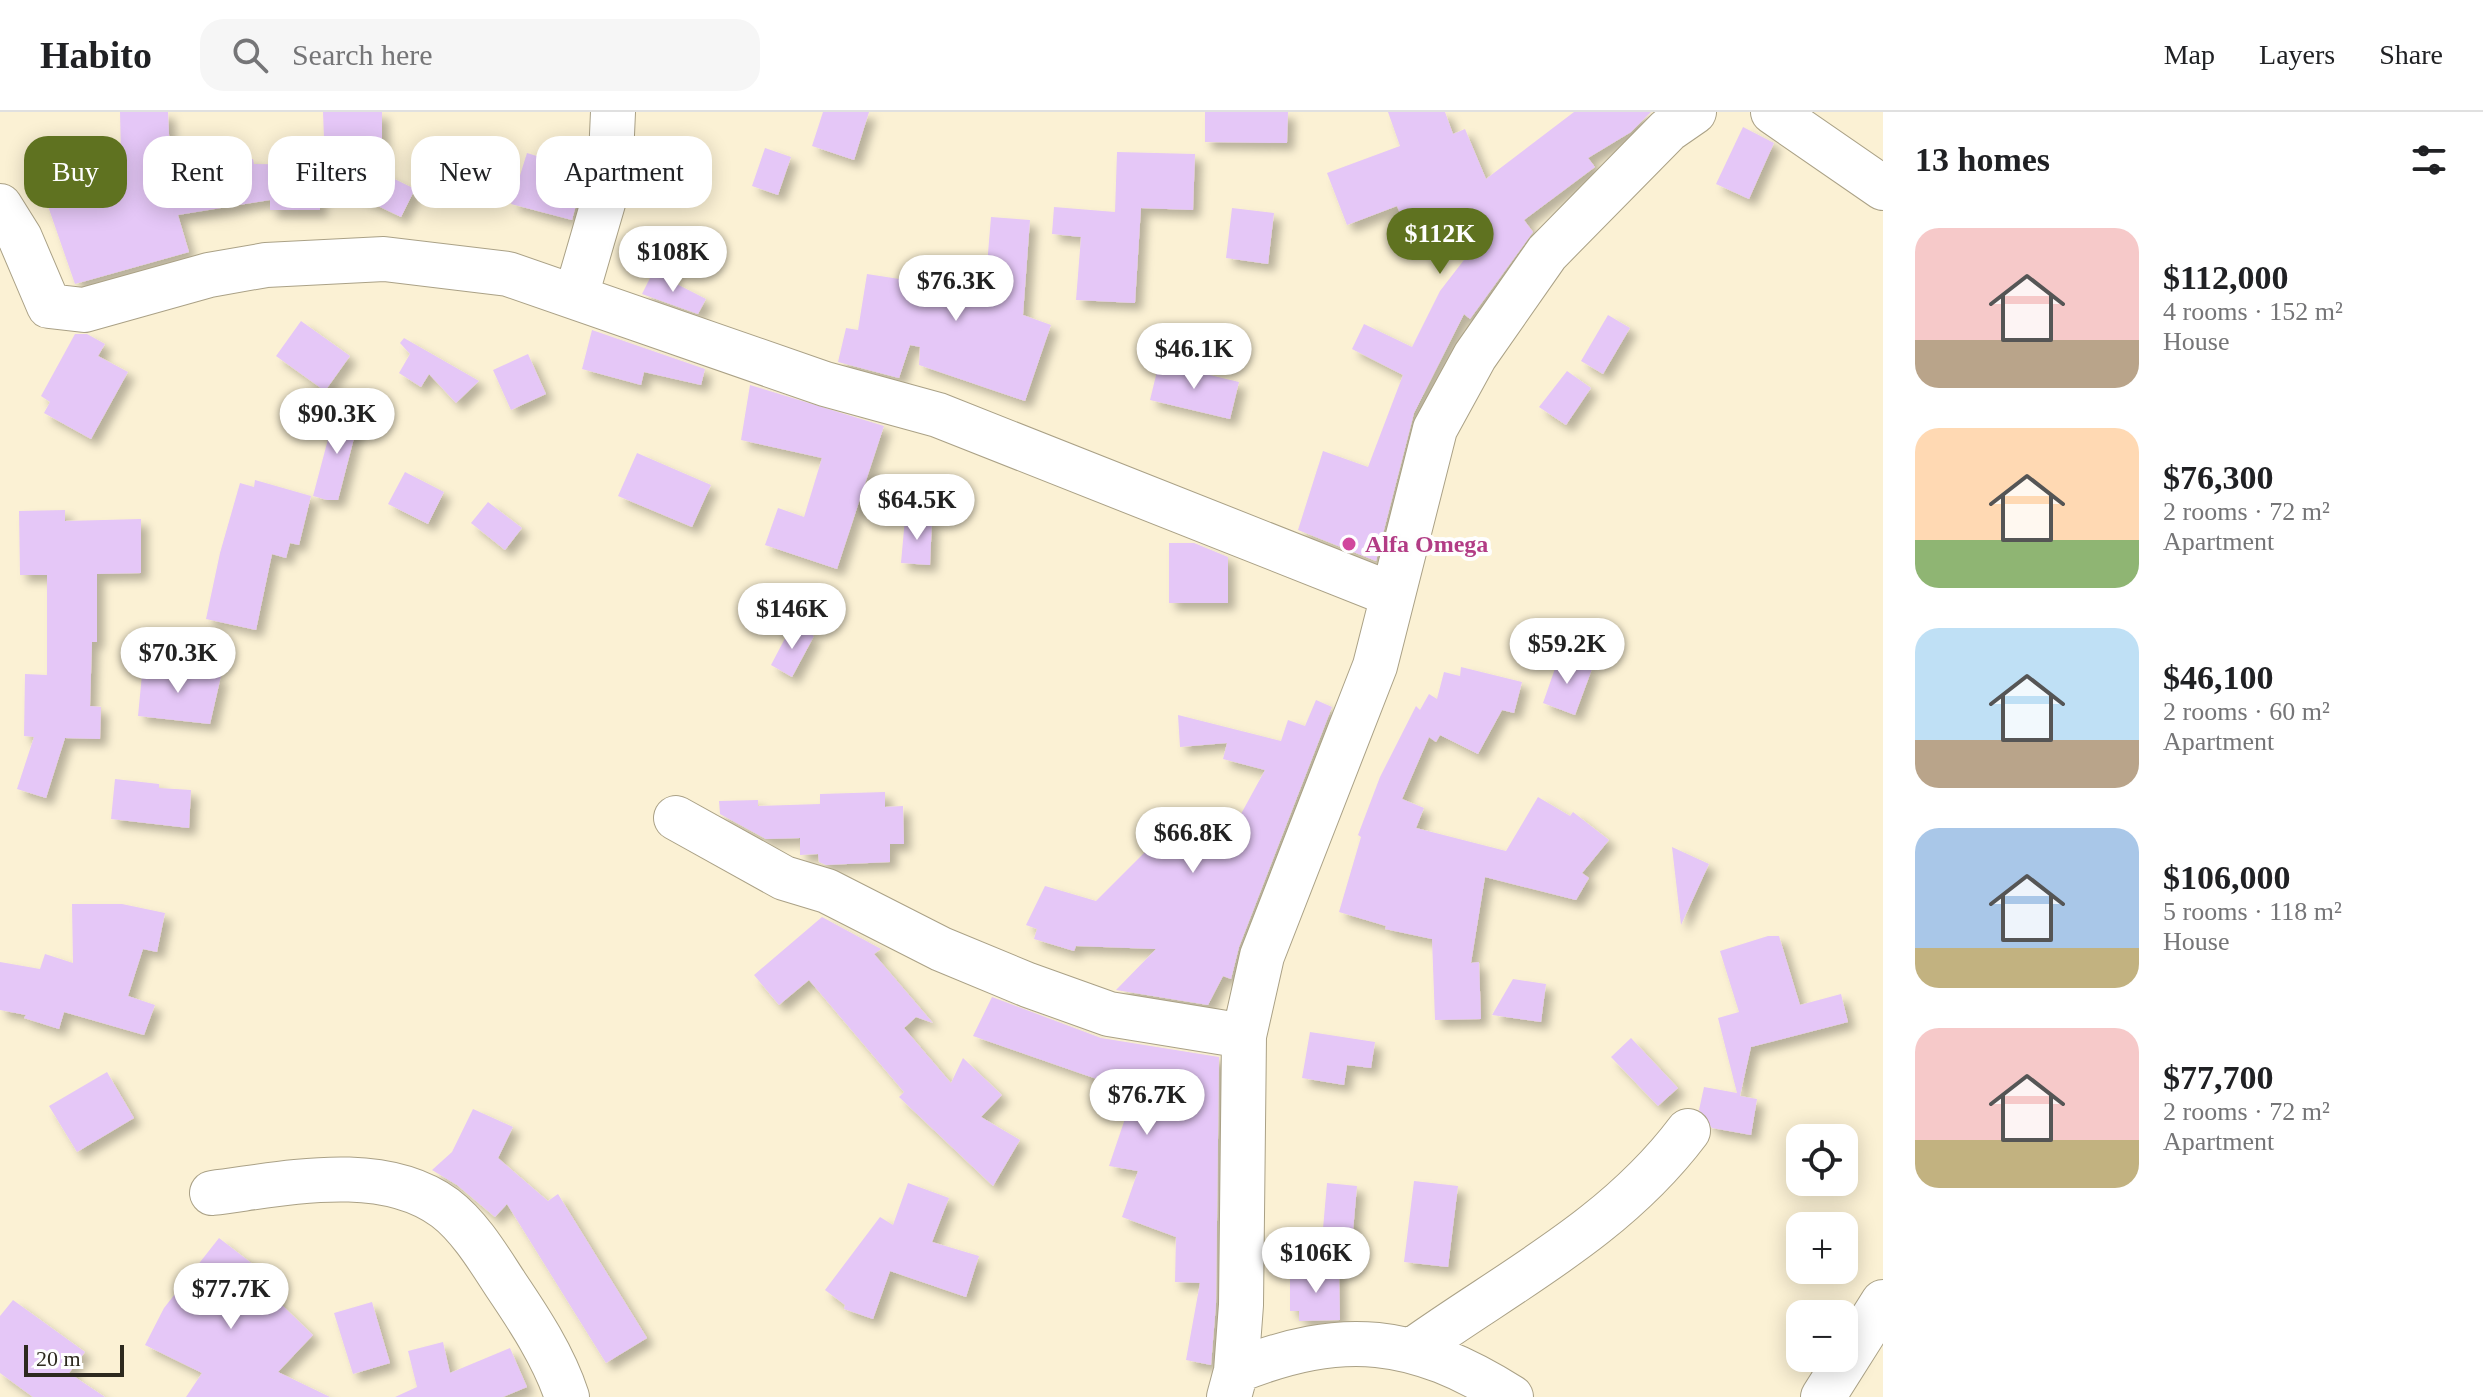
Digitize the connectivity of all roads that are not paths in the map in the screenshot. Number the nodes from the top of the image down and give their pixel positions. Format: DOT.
graph roads {
  1 [pos="613,112"];
  2 [pos="1694,112"];
  3 [pos="1773,112"];
  4 [pos="1883,188"];
  5 [pos="0,206"];
  6 [pos="572,296"];
  7 [pos="1393,595"];
  8 [pos="676,818"];
  9 [pos="1244,1036"];
  10 [pos="1688,1131"];
  11 [pos="212,1193"];
  12 [pos="1883,1302"];
  13 [pos="1414,1349"];
  14 [pos="1233,1384"];
  15 [pos="567,1397"];
  16 [pos="1511,1397"];
  17 [pos="1823,1397"];
  1 -- 6 [label="street"];
  2 -- 7 [label="street"];
  3 -- 4 [label="street"];
  5 -- 6 [label="street"];
  6 -- 7 [label="street"];
  7 -- 9 [label="street"];
  8 -- 9 [label="street"];
  9 -- 14 [label="street"];
  10 -- 13 [label="street"];
  11 -- 15 [label="street"];
  12 -- 17 [label="street"];
  13 -- 14 [label="street"];
  13 -- 16 [label="street"];
}
